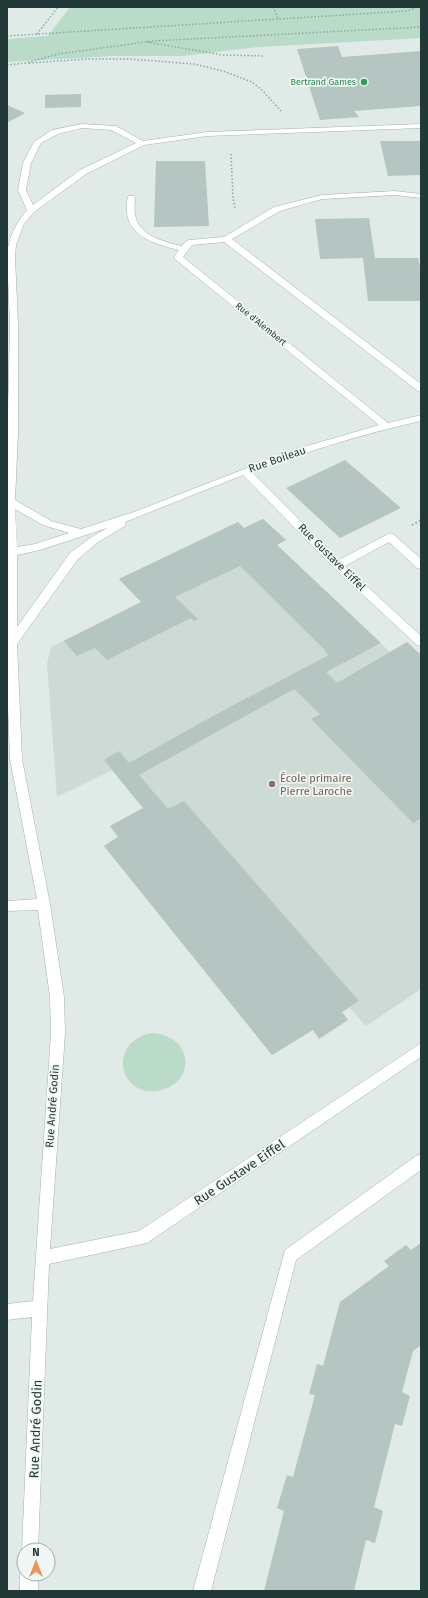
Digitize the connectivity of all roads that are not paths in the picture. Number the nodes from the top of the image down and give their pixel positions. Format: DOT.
graph roads {
  1 [pos="421,126"];
  2 [pos="142,143"];
  3 [pos="421,196"];
  4 [pos="131,198"];
  5 [pos="31,210"];
  6 [pos="226,238"];
  7 [pos="184,250"];
  8 [pos="9,258"];
  9 [pos="421,389"];
  10 [pos="421,418"];
  11 [pos="386,426"];
  12 [pos="10,433"];
  13 [pos="245,471"];
  14 [pos="10,501"];
  15 [pos="138,514"];
  16 [pos="79,532"];
  17 [pos="12,552"];
  18 [pos="338,564"];
  19 [pos="421,565"];
  20 [pos="421,642"];
  21 [pos="12,643"];
  22 [pos="10,678"];
  23 [pos="44,904"];
  24 [pos="7,906"];
  25 [pos="421,1049"];
  26 [pos="421,1161"];
  27 [pos="42,1258"];
  28 [pos="40,1308"];
  29 [pos="7,1312"];
  30 [pos="30,1542"];
  31 [pos="202,1591"];
  1 -- 2 [label="street"];
  2 -- 5 [label="street"];
  2 -- 5 [label="street"];
  3 -- 6 [label="street"];
  4 -- 7 [label="street"];
  5 -- 8 [label="street"];
  6 -- 7 [label="street"];
  6 -- 9 [label="street"];
  7 -- 11 [label="street, Rue d'Alembert"];
  8 -- 12 [label="street"];
  10 -- 11 [label="street, Rue Boileau"];
  11 -- 13 [label="street, Rue Boileau"];
  12 -- 14 [label="street"];
  13 -- 15 [label="street, Rue Boileau"];
  13 -- 18 [label="street, Rue Gustave Eiffel"];
  14 -- 16 [label="street"];
  14 -- 17 [label="street, Rue André Godin"];
  15 -- 16 [label="street, Rue Boileau"];
  15 -- 21 [label="street, Rue Boileau"];
  16 -- 17 [label="street, Rue Boileau"];
  17 -- 21 [label="street, Rue André Godin"];
  18 -- 19 [label="street"];
  18 -- 20 [label="street, Rue Gustave Eiffel"];
  21 -- 22 [label="street, Rue André Godin"];
  22 -- 23 [label="street, Rue André Godin"];
  23 -- 24 [label="street"];
  23 -- 27 [label="street, Rue André Godin"];
  25 -- 27 [label="street, Rue Gustave Eiffel"];
  26 -- 31 [label="street"];
  27 -- 28 [label="street, Rue André Godin"];
  28 -- 29 [label="street"];
  28 -- 30 [label="street, Rue André Godin"];
}
